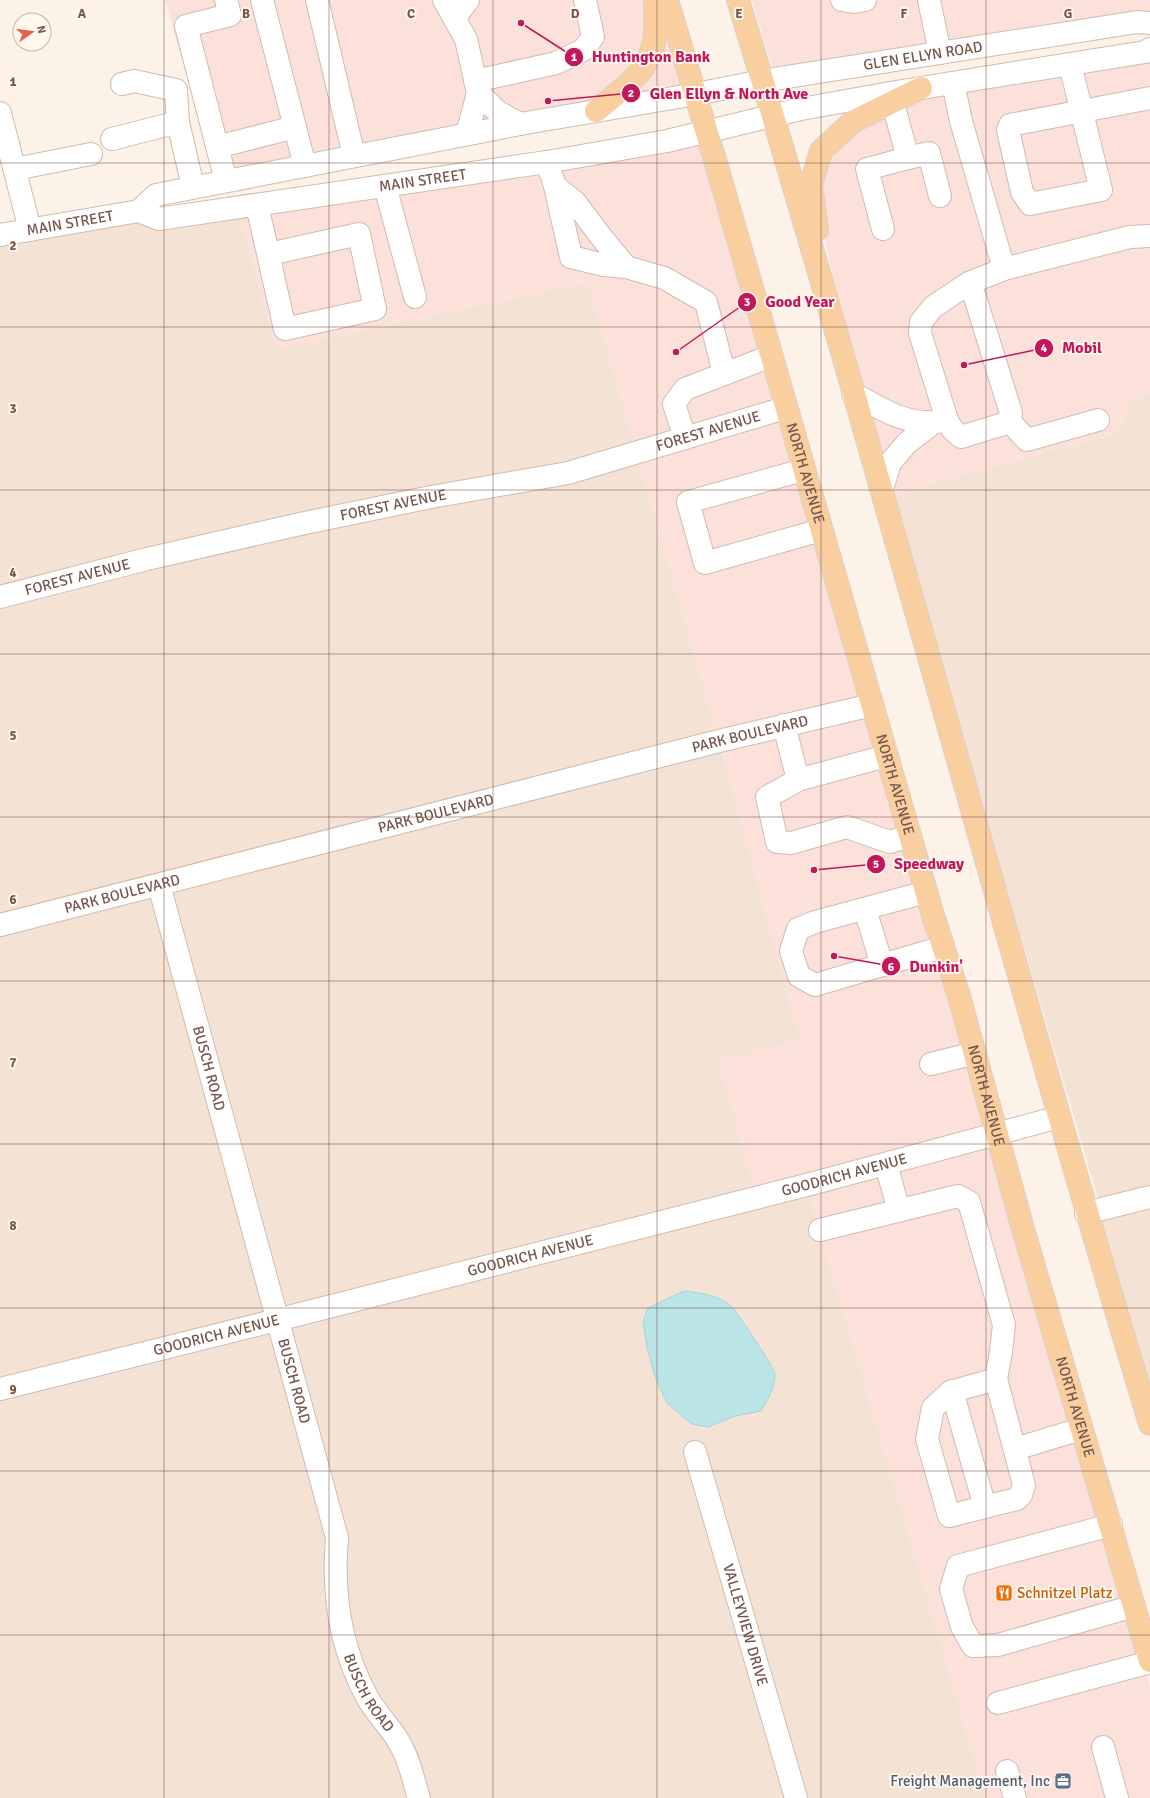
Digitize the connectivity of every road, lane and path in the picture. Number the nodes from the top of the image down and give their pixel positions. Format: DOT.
graph roads {
  1 [pos="226,0"];
  2 [pos="262,0"];
  3 [pos="317,0"];
  4 [pos="468,0"];
  5 [pos="585,0"];
  6 [pos="655,0"];
  7 [pos="667,0"];
  8 [pos="738,0"];
  9 [pos="842,0"];
  10 [pos="865,0"];
  11 [pos="929,0"];
  12 [pos="450,9"];
  13 [pos="1150,23"];
  14 [pos="1150,50"];
  15 [pos="940,53"];
  16 [pos="1070,64"];
  17 [pos="762,81"];
  18 [pos="953,83"];
  19 [pos="122,84"];
  20 [pos="477,87"];
  21 [pos="921,88"];
  22 [pos="696,94"];
  23 [pos="892,97"];
  24 [pos="1150,98"];
  25 [pos="1082,110"];
  26 [pos="596,111"];
  27 [pos="0,113"];
  28 [pos="772,116"];
  29 [pos="178,122"];
  30 [pos="520,124"];
  31 [pos="295,127"];
  32 [pos="706,132"];
  33 [pos="467,134"];
  34 [pos="112,139"];
  35 [pos="218,147"];
  36 [pos="91,154"];
  37 [pos="354,156"];
  38 [pos="908,158"];
  39 [pos="547,162"];
  40 [pos="305,166"];
  41 [pos="15,169"];
  42 [pos="226,181"];
  43 [pos="385,186"];
  44 [pos="555,186"];
  45 [pos="193,187"];
  46 [pos="940,196"];
  47 [pos="257,205"];
  48 [pos="139,211"];
  49 [pos="883,229"];
  50 [pos="30,230"];
  51 [pos="0,235"];
  52 [pos="1150,236"];
  53 [pos="269,254"];
  54 [pos="626,267"];
  55 [pos="1004,269"];
  56 [pos="969,283"];
  57 [pos="415,297"];
  58 [pos="840,349"];
  59 [pos="771,356"];
  60 [pos="724,374"];
  61 [pos="853,393"];
  62 [pos="785,408"];
  63 [pos="1098,420"];
  64 [pos="940,422"];
  65 [pos="1010,422"];
  66 [pos="685,438"];
  67 [pos="804,470"];
  68 [pos="882,489"];
  69 [pos="821,530"];
  70 [pos="0,597"];
  71 [pos="872,705"];
  72 [pos="784,726"];
  73 [pos="886,756"];
  74 [pos="798,780"];
  75 [pos="910,836"];
  76 [pos="159,885"];
  77 [pos="926,892"];
  78 [pos="865,909"];
  79 [pos="0,925"];
  80 [pos="943,947"];
  81 [pos="882,965"];
  82 [pos="975,1053"];
  83 [pos="931,1064"];
  84 [pos="1060,1117"];
  85 [pos="997,1134"];
  86 [pos="886,1164"];
  87 [pos="1150,1197"];
  88 [pos="898,1211"];
  89 [pos="1086,1213"];
  90 [pos="820,1230"];
  91 [pos="277,1320"];
  92 [pos="996,1379"];
  93 [pos="0,1389"];
  94 [pos="952,1392"];
  95 [pos="1150,1424"];
  96 [pos="1081,1429"];
  97 [pos="1015,1450"];
  98 [pos="694,1452"];
  99 [pos="985,1507"];
  100 [pos="1110,1525"];
  101 [pos="1134,1606"];
  102 [pos="1150,1662"];
  103 [pos="998,1703"];
  104 [pos="1103,1747"];
  105 [pos="1007,1771"];
  106 [pos="419,1798"];
  107 [pos="796,1798"];
  108 [pos="1015,1798"];
  109 [pos="1117,1798"];
  1 -- 35 [label="street"];
  2 -- 31 [label="street"];
  3 -- 37 [label="street"];
  4 -- 12 [label="street"];
  5 -- 20 [label="street"];
  6 -- 26 [label="main road"];
  7 -- 22 [label="main road, NORTH AVENUE"];
  8 -- 17 [label="main road"];
  9 -- 10 [label="street"];
  11 -- 15 [label="street"];
  12 -- 20 [label="street"];
  13 -- 15 [label="street, GLEN ELLYN ROAD"];
  14 -- 16 [label="street, GLEN ELLYN ROAD"];
  15 -- 17 [label="street, GLEN ELLYN ROAD"];
  16 -- 18 [label="street, GLEN ELLYN ROAD"];
  16 -- 25 [label="street"];
  17 -- 22 [label="street, GLEN ELLYN ROAD"];
  17 -- 28 [label="main road"];
  18 -- 21 [label="street, GLEN ELLYN ROAD"];
  18 -- 55 [label="street"];
  19 -- 29 [label="street"];
  20 -- 30 [label="street"];
  20 -- 33 [label="street"];
  21 -- 23 [label="main road"];
  22 -- 26 [label="street"];
  22 -- 32 [label="main road, NORTH AVENUE"];
  23 -- 28 [label="street, GLEN ELLYN ROAD"];
  23 -- 38 [label="street"];
  23 -- 58 [label="main road"];
  24 -- 25 [label="street"];
  25 -- 25 [label="street"];
  26 -- 30 [label="street"];
  27 -- 41 [label="street"];
  28 -- 32 [label="street, GLEN ELLYN ROAD"];
  28 -- 58 [label="main road"];
  29 -- 34 [label="street"];
  29 -- 45 [label="street"];
  30 -- 33 [label="street"];
  31 -- 35 [label="street"];
  31 -- 40 [label="street"];
  32 -- 39 [label="street, MAIN STREET"];
  32 -- 59 [label="main road, NORTH AVENUE"];
  33 -- 37 [label="street"];
  35 -- 42 [label="street"];
  36 -- 41 [label="street"];
  37 -- 40 [label="street"];
  38 -- 46 [label="street"];
  38 -- 49 [label="street"];
  39 -- 43 [label="street, MAIN STREET"];
  39 -- 44 [label="street"];
  40 -- 42 [label="street"];
  41 -- 50 [label="street"];
  42 -- 45 [label="street"];
  43 -- 47 [label="street, MAIN STREET"];
  43 -- 57 [label="street"];
  44 -- 54 [label="street"];
  44 -- 54 [label="street"];
  45 -- 48 [label="street"];
  47 -- 48 [label="street, MAIN STREET"];
  47 -- 53 [label="street"];
  48 -- 50 [label="street, MAIN STREET"];
  50 -- 51 [label="street, MAIN STREET"];
  52 -- 55 [label="street"];
  53 -- 53 [label="street"];
  54 -- 60 [label="street"];
  55 -- 56 [label="street"];
  56 -- 64 [label="street"];
  56 -- 65 [label="street"];
  58 -- 61 [label="main road"];
  59 -- 60 [label="street"];
  59 -- 62 [label="main road, NORTH AVENUE"];
  60 -- 66 [label="street"];
  61 -- 64 [label="street"];
  61 -- 68 [label="main road"];
  62 -- 66 [label="street, FOREST AVENUE"];
  62 -- 67 [label="main road, NORTH AVENUE"];
  63 -- 65 [label="street"];
  64 -- 65 [label="street"];
  64 -- 68 [label="street"];
  66 -- 70 [label="street, FOREST AVENUE"];
  67 -- 69 [label="main road, NORTH AVENUE"];
  67 -- 69 [label="street"];
  68 -- 84 [label="main road"];
  69 -- 71 [label="main road, NORTH AVENUE"];
  71 -- 72 [label="street, PARK BOULEVARD"];
  71 -- 73 [label="main road, NORTH AVENUE"];
  72 -- 74 [label="street"];
  72 -- 76 [label="street, PARK BOULEVARD"];
  73 -- 74 [label="street"];
  73 -- 75 [label="main road, NORTH AVENUE"];
  74 -- 75 [label="street"];
  75 -- 77 [label="main road, NORTH AVENUE"];
  76 -- 79 [label="street, PARK BOULEVARD"];
  76 -- 91 [label="street, BUSCH ROAD"];
  77 -- 78 [label="street"];
  77 -- 80 [label="main road, NORTH AVENUE"];
  78 -- 81 [label="street"];
  78 -- 81 [label="street"];
  80 -- 81 [label="street"];
  80 -- 82 [label="main road, NORTH AVENUE"];
  82 -- 83 [label="street"];
  82 -- 85 [label="main road, NORTH AVENUE"];
  84 -- 85 [label="street, GOODRICH AVENUE"];
  84 -- 89 [label="main road"];
  85 -- 86 [label="street, GOODRICH AVENUE"];
  85 -- 96 [label="main road, NORTH AVENUE"];
  86 -- 88 [label="street"];
  86 -- 91 [label="street, GOODRICH AVENUE"];
  87 -- 89 [label="street"];
  88 -- 90 [label="street"];
  88 -- 92 [label="street"];
  89 -- 95 [label="main road"];
  91 -- 93 [label="street, GOODRICH AVENUE"];
  91 -- 106 [label="street, BUSCH ROAD"];
  92 -- 94 [label="street"];
  92 -- 97 [label="street"];
  94 -- 99 [label="street"];
  94 -- 99 [label="street"];
  96 -- 97 [label="street"];
  96 -- 100 [label="main road, NORTH AVENUE"];
  97 -- 99 [label="street"];
  98 -- 107 [label="street, VALLEYVIEW DRIVE"];
  100 -- 101 [label="main road, NORTH AVENUE"];
  100 -- 101 [label="street"];
  101 -- 102 [label="main road, NORTH AVENUE"];
  102 -- 103 [label="street"];
  104 -- 109 [label="street"];
  105 -- 108 [label="street"];
}
